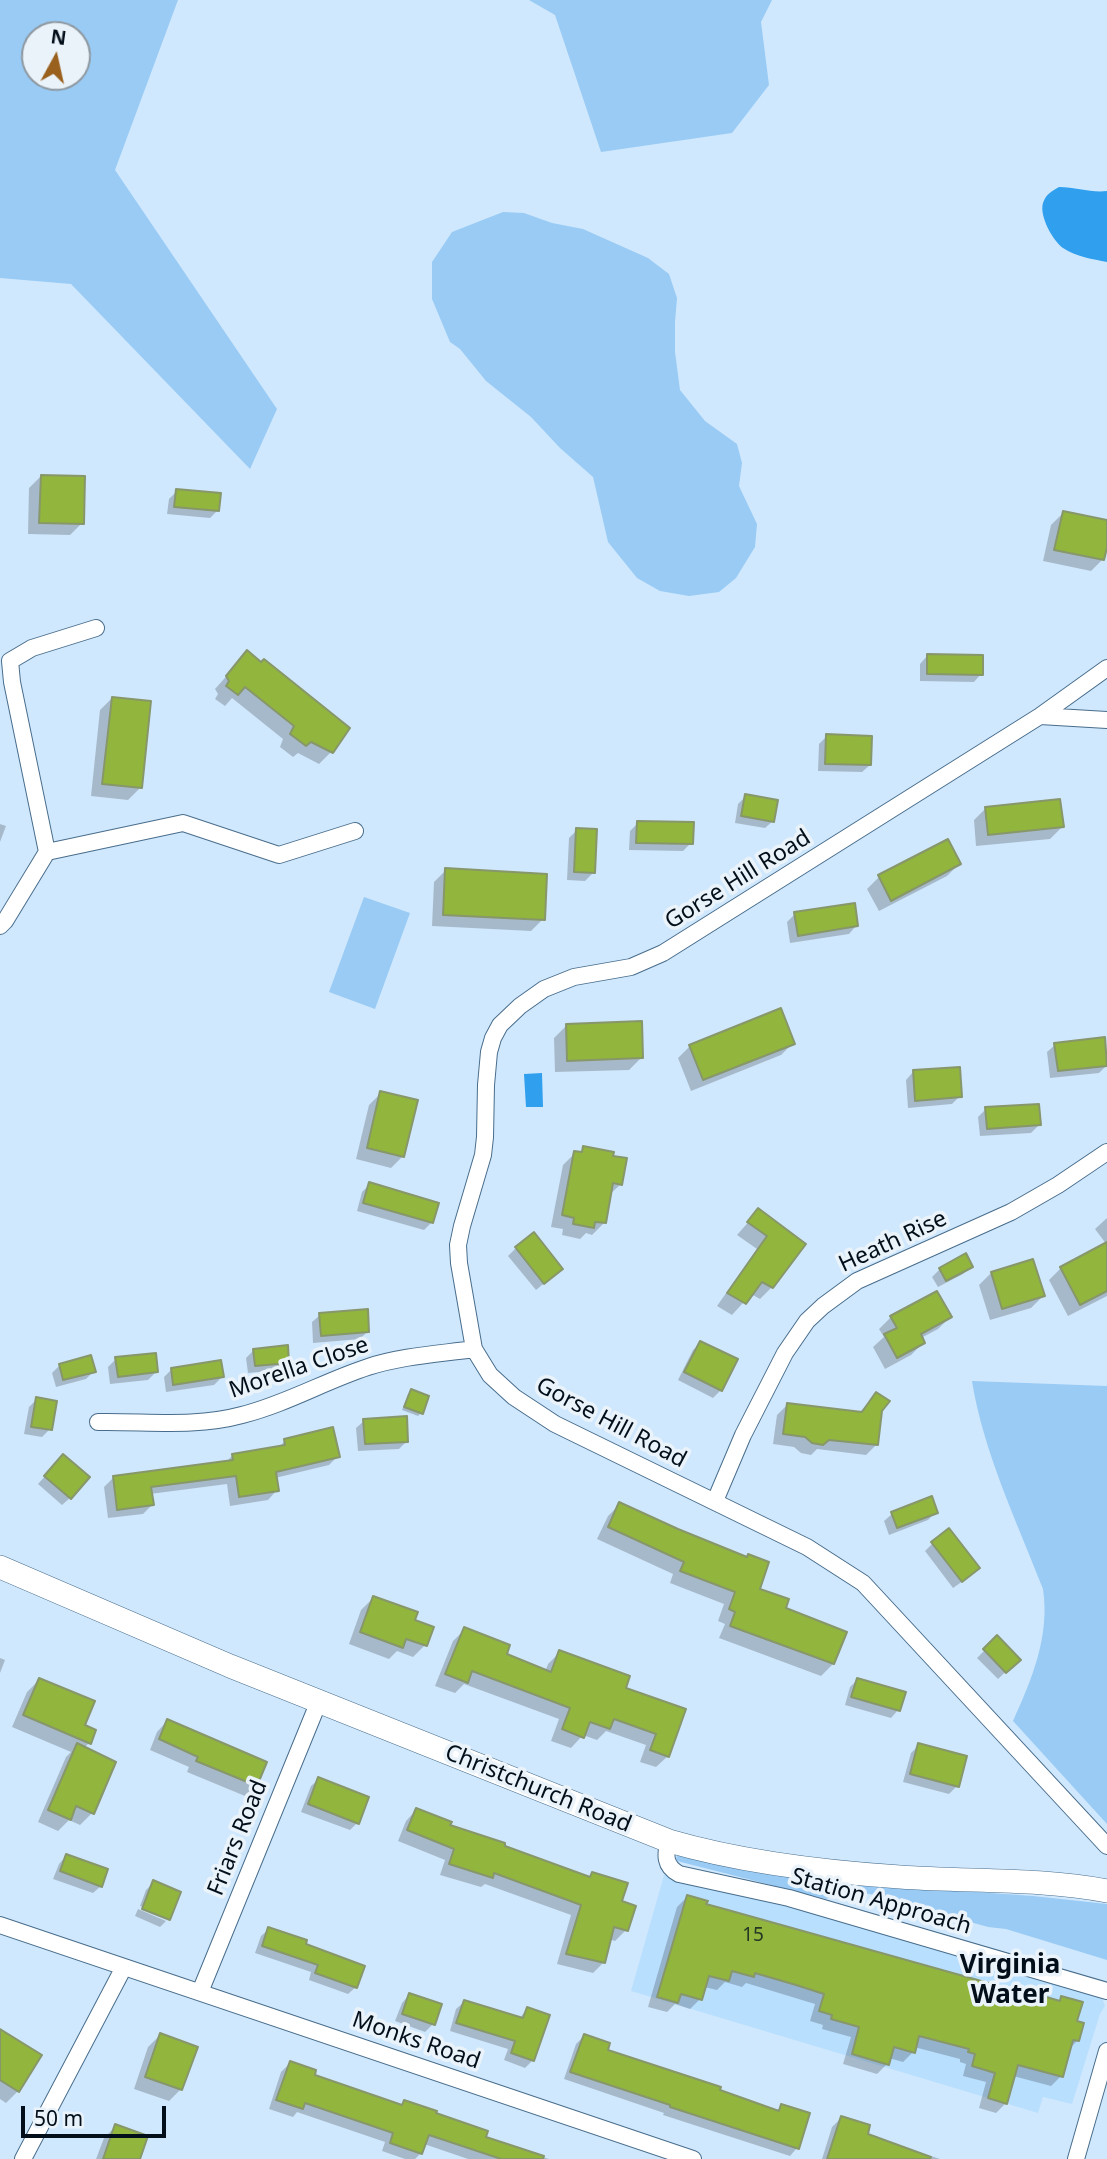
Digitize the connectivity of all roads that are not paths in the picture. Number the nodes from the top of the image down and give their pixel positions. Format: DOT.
graph roads {
  1 [pos="96,628"];
  2 [pos="1107,668"];
  3 [pos="1040,716"];
  4 [pos="1107,720"];
  5 [pos="355,831"];
  6 [pos="47,852"];
  7 [pos="0,926"];
  8 [pos="1107,1152"];
  9 [pos="474,1349"];
  10 [pos="98,1422"];
  11 [pos="715,1501"];
  12 [pos="0,1567"];
  13 [pos="319,1701"];
  14 [pos="668,1841"];
  15 [pos="1107,1846"];
  16 [pos="1107,1891"];
  17 [pos="0,1925"];
  18 [pos="124,1967"];
  19 [pos="1107,1991"];
  20 [pos="200,1992"];
  21 [pos="1107,2051"];
  22 [pos="23,2159"];
  23 [pos="693,2159"];
  24 [pos="1076,2159"];
  1 -- 6 [label="street"];
  2 -- 3 [label="street, Gorse Hill Road"];
  3 -- 4 [label="street"];
  3 -- 9 [label="street, Gorse Hill Road"];
  5 -- 6 [label="street"];
  6 -- 7 [label="street"];
  8 -- 11 [label="street, Heath Rise"];
  9 -- 10 [label="street, Morella Close"];
  9 -- 11 [label="street, Gorse Hill Road"];
  11 -- 15 [label="street, Gorse Hill Road"];
  12 -- 13 [label="main road, Christchurch Road"];
  13 -- 14 [label="main road, Christchurch Road"];
  13 -- 20 [label="street, Friars Road"];
  14 -- 16 [label="main road, Christchurch Road"];
  14 -- 19 [label="street, Station Approach"];
  17 -- 18 [label="street, Monks Road"];
  18 -- 20 [label="street, Monks Road"];
  18 -- 22 [label="street"];
  20 -- 23 [label="street, Monks Road"];
  21 -- 24 [label="street"];
}
